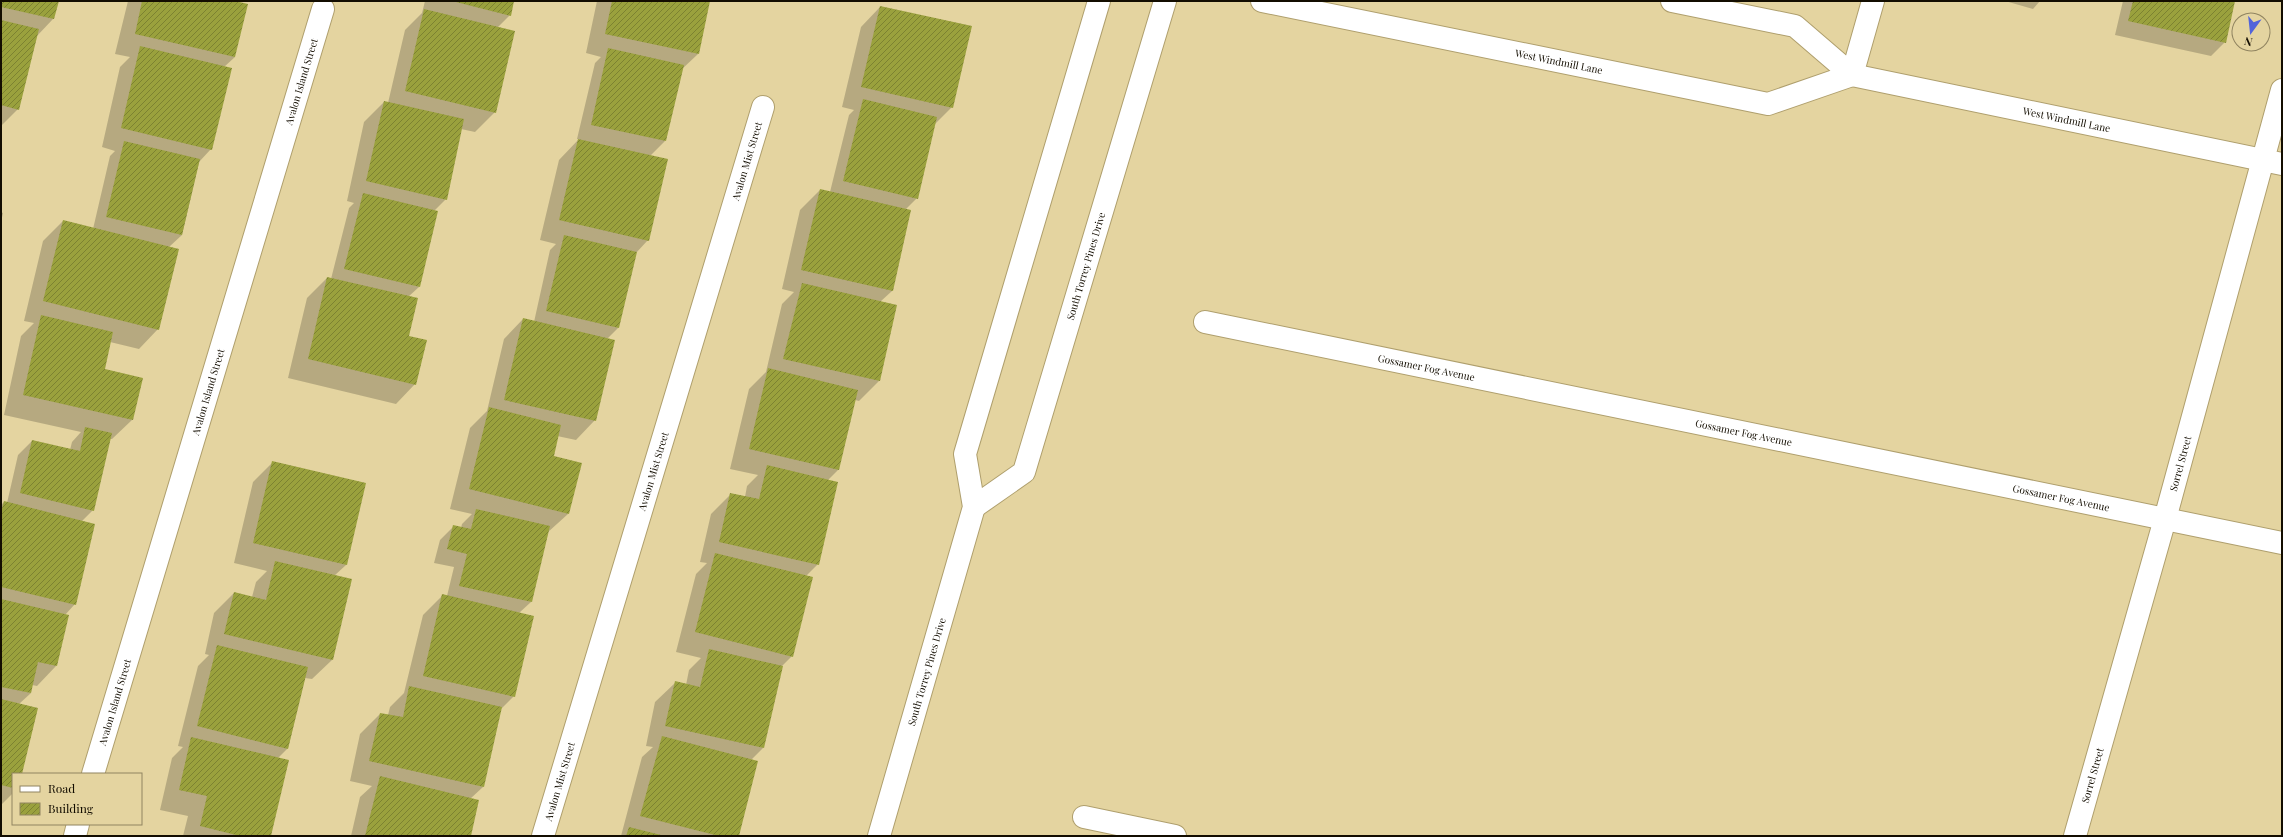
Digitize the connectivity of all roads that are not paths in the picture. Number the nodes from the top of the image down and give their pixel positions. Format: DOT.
graph roads {
  1 [pos="1099,1"];
  2 [pos="1165,1"];
  3 [pos="1262,1"];
  4 [pos="1672,1"];
  5 [pos="1872,1"];
  6 [pos="324,9"];
  7 [pos="1852,75"];
  8 [pos="2282,90"];
  9 [pos="763,107"];
  10 [pos="2273,161"];
  11 [pos="1204,322"];
  12 [pos="974,507"];
  13 [pos="2165,519"];
  14 [pos="2282,543"];
  15 [pos="93,773"];
  16 [pos="1084,817"];
  17 [pos="78,825"];
  18 [pos="75,836"];
  19 [pos="543,836"];
  20 [pos="879,836"];
  21 [pos="1175,836"];
  22 [pos="2075,836"];
  1 -- 12 [label="street, South Torrey Pines Drive"];
  2 -- 12 [label="street, South Torrey Pines Drive"];
  3 -- 7 [label="street, West Windmill Lane"];
  4 -- 7 [label="street, West Windmill Lane"];
  5 -- 7 [label="street"];
  6 -- 15 [label="street, Avalon Island Street"];
  7 -- 10 [label="street, West Windmill Lane"];
  8 -- 10 [label="street, Sorrel Street"];
  9 -- 19 [label="street, Avalon Mist Street"];
  10 -- 13 [label="street, Sorrel Street"];
  11 -- 13 [label="street, Gossamer Fog Avenue"];
  12 -- 20 [label="street, South Torrey Pines Drive"];
  13 -- 14 [label="street, Gossamer Fog Avenue"];
  13 -- 22 [label="street, Sorrel Street"];
  16 -- 21 [label="street"];
  17 -- 18 [label="street"];
}
